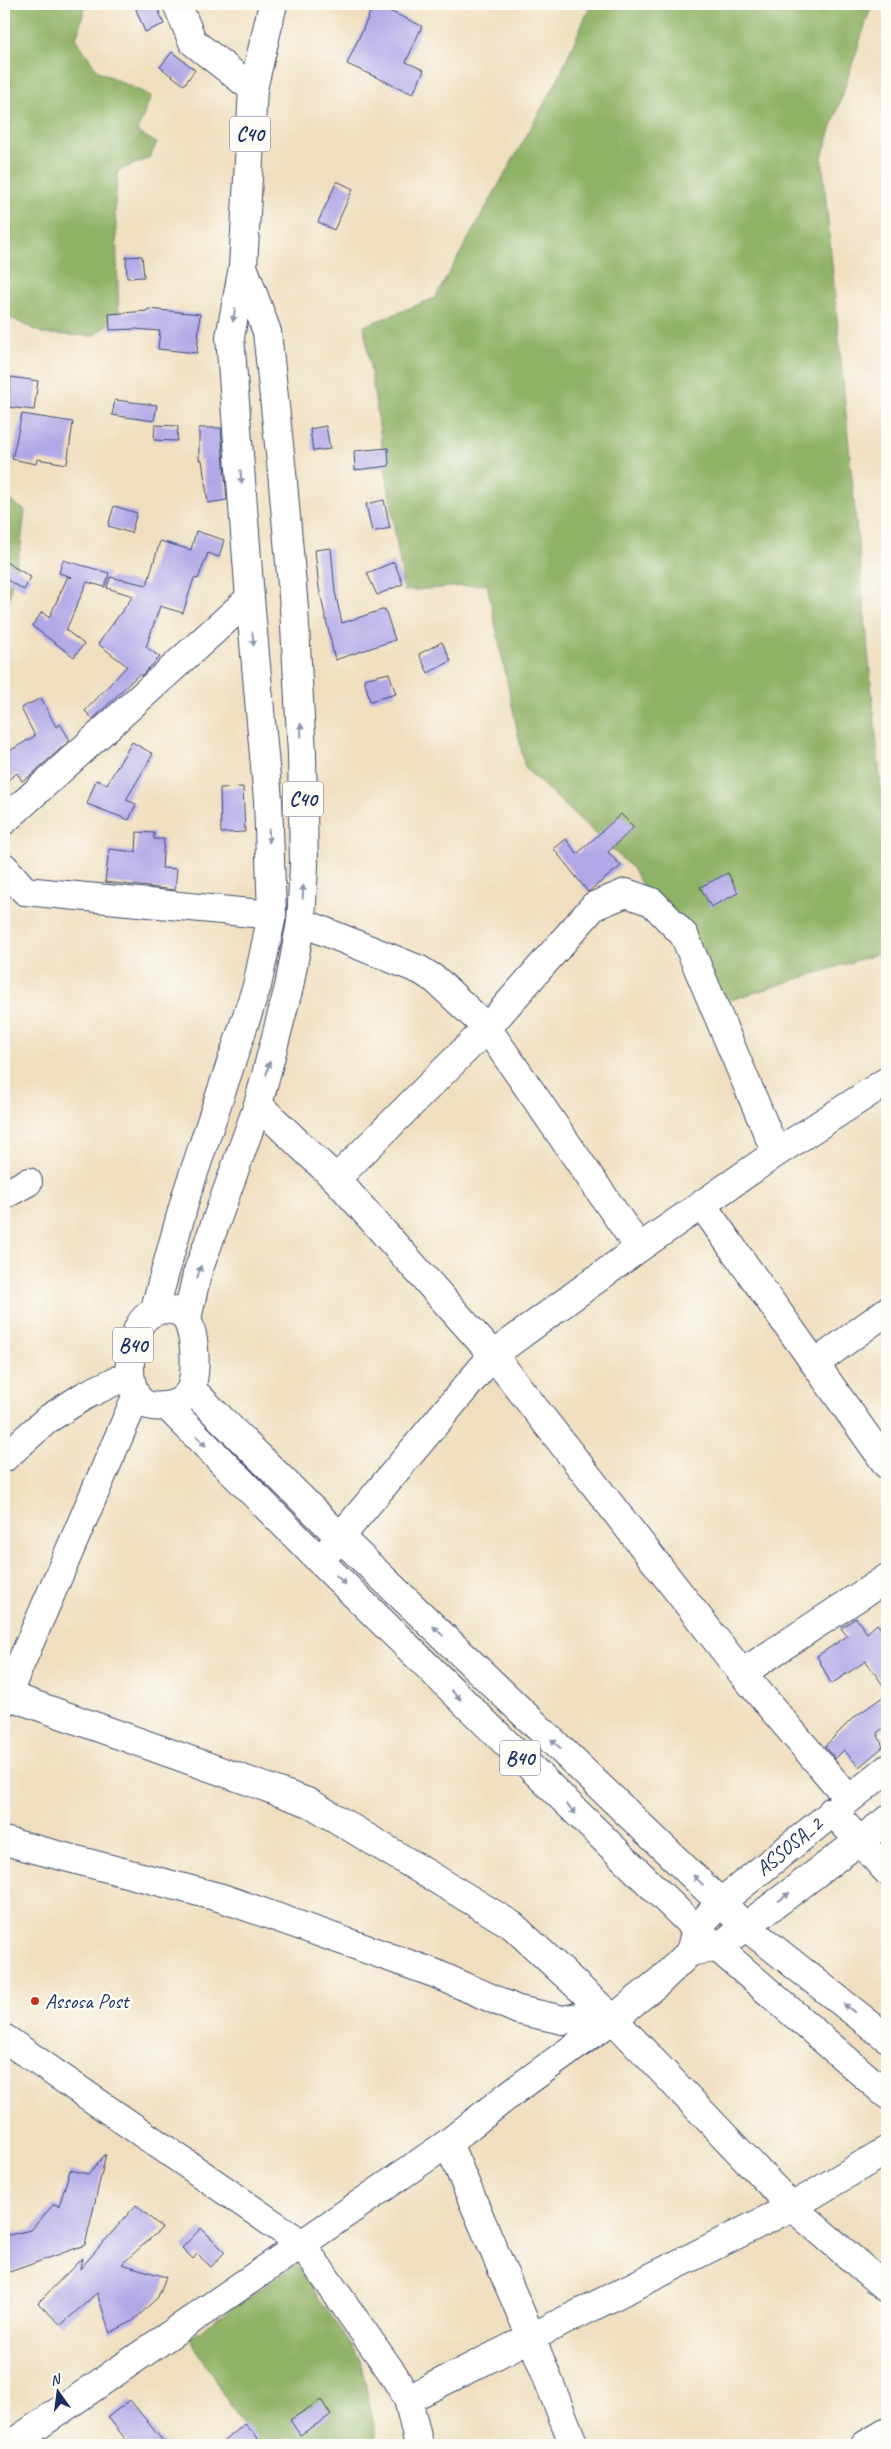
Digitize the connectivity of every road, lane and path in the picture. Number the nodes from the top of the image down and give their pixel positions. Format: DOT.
graph roads {
  1 [pos="177,4"];
  2 [pos="273,4"];
  3 [pos="253,88"];
  4 [pos="243,267"];
  5 [pos="250,598"];
  6 [pos="303,797"];
  7 [pos="268,800"];
  8 [pos="4,821"];
  9 [pos="4,867"];
  10 [pos="272,915"];
  11 [pos="301,922"];
  12 [pos="487,1028"];
  13 [pos="887,1081"];
  14 [pos="258,1105"];
  15 [pos="776,1152"];
  16 [pos="336,1179"];
  17 [pos="28,1182"];
  18 [pos="4,1195"];
  19 [pos="702,1205"];
  20 [pos="639,1248"];
  21 [pos="887,1311"];
  22 [pos="154,1312"];
  23 [pos="187,1319"];
  24 [pos="493,1355"];
  25 [pos="816,1363"];
  26 [pos="133,1385"];
  27 [pos="191,1389"];
  28 [pos="167,1406"];
  29 [pos="4,1458"];
  30 [pos="887,1465"];
  31 [pos="340,1538"];
  32 [pos="320,1561"];
  33 [pos="887,1578"];
  34 [pos="742,1673"];
  35 [pos="5,1699"];
  36 [pos="887,1769"];
  37 [pos="840,1804"];
  38 [pos="887,1820"];
  39 [pos="4,1841"];
  40 [pos="859,1841"];
  41 [pos="887,1871"];
  42 [pos="721,1902"];
  43 [pos="745,1926"];
  44 [pos="693,1940"];
  45 [pos="717,1948"];
  46 [pos="606,2013"];
  47 [pos="4,2038"];
  48 [pos="887,2038"];
  49 [pos="887,2095"];
  50 [pos="448,2143"];
  51 [pos="887,2150"];
  52 [pos="792,2207"];
  53 [pos="301,2243"];
  54 [pos="887,2289"];
  55 [pos="531,2337"];
  56 [pos="408,2399"];
  57 [pos="887,2432"];
  58 [pos="10,2445"];
  59 [pos="419,2445"];
  60 [pos="574,2445"];
  61 [pos="866,2445"];
  1 -- 3 [label="main road"];
  2 -- 3 [label="main road, C40"];
  3 -- 4 [label="main road, C40"];
  4 -- 5 [label="main road, C40, one-way"];
  6 -- 4 [label="main road, C40, one-way"];
  5 -- 7 [label="main road, C40, one-way"];
  5 -- 8 [label="main road"];
  6 -- 7 [label="main road"];
  11 -- 6 [label="main road, C40, one-way"];
  7 -- 10 [label="main road, C40, one-way"];
  9 -- 10 [label="main road"];
  10 -- 22 [label="main road, C40"];
  11 -- 12 [label="main road"];
  14 -- 11 [label="main road, C40, one-way"];
  12 -- 15 [label="main road"];
  12 -- 16 [label="main road"];
  12 -- 20 [label="main road"];
  13 -- 15 [label="main road"];
  14 -- 16 [label="main road"];
  23 -- 14 [label="main road, C40, one-way"];
  15 -- 19 [label="main road"];
  16 -- 24 [label="main road"];
  17 -- 18 [label="main road"];
  19 -- 20 [label="main road"];
  19 -- 25 [label="main road"];
  20 -- 24 [label="main road"];
  21 -- 25 [label="main road"];
  22 -- 23 [label="main road, B40"];
  22 -- 26 [label="main road, B40"];
  23 -- 27 [label="main road"];
  24 -- 31 [label="main road"];
  24 -- 34 [label="main road"];
  25 -- 30 [label="main road"];
  26 -- 28 [label="main road"];
  26 -- 29 [label="main road"];
  26 -- 35 [label="main road"];
  27 -- 28 [label="main road"];
  27 -- 31 [label="main road, B40"];
  28 -- 32 [label="main road, B40, one-way"];
  31 -- 32 [label="main road"];
  42 -- 31 [label="main road, B40, one-way"];
  32 -- 44 [label="main road, B40, one-way"];
  33 -- 34 [label="main road"];
  34 -- 37 [label="main road"];
  35 -- 46 [label="main road"];
  36 -- 37 [label="main road, ASSOSA_2"];
  37 -- 40 [label="main road"];
  37 -- 42 [label="main road, ASSOSA_2"];
  38 -- 40 [label="main road, ASSOSA_2"];
  39 -- 46 [label="main road"];
  40 -- 41 [label="main road"];
  43 -- 40 [label="main road, ASSOSA_2, one-way"];
  42 -- 43 [label="main road, B40"];
  42 -- 44 [label="main road, ASSOSA_2"];
  43 -- 45 [label="main road, ASSOSA_2"];
  48 -- 43 [label="main road, B40, one-way"];
  44 -- 45 [label="main road, B40"];
  44 -- 46 [label="main road, ASSOSA_2"];
  45 -- 49 [label="main road, B40"];
  46 -- 50 [label="main road"];
  46 -- 52 [label="main road"];
  47 -- 53 [label="main road"];
  50 -- 53 [label="main road"];
  50 -- 55 [label="main road"];
  51 -- 52 [label="main road"];
  52 -- 54 [label="main road"];
  52 -- 55 [label="main road"];
  53 -- 56 [label="main road"];
  53 -- 58 [label="main road"];
  55 -- 56 [label="main road"];
  55 -- 60 [label="main road"];
  56 -- 59 [label="main road"];
  57 -- 61 [label="main road"];
}
